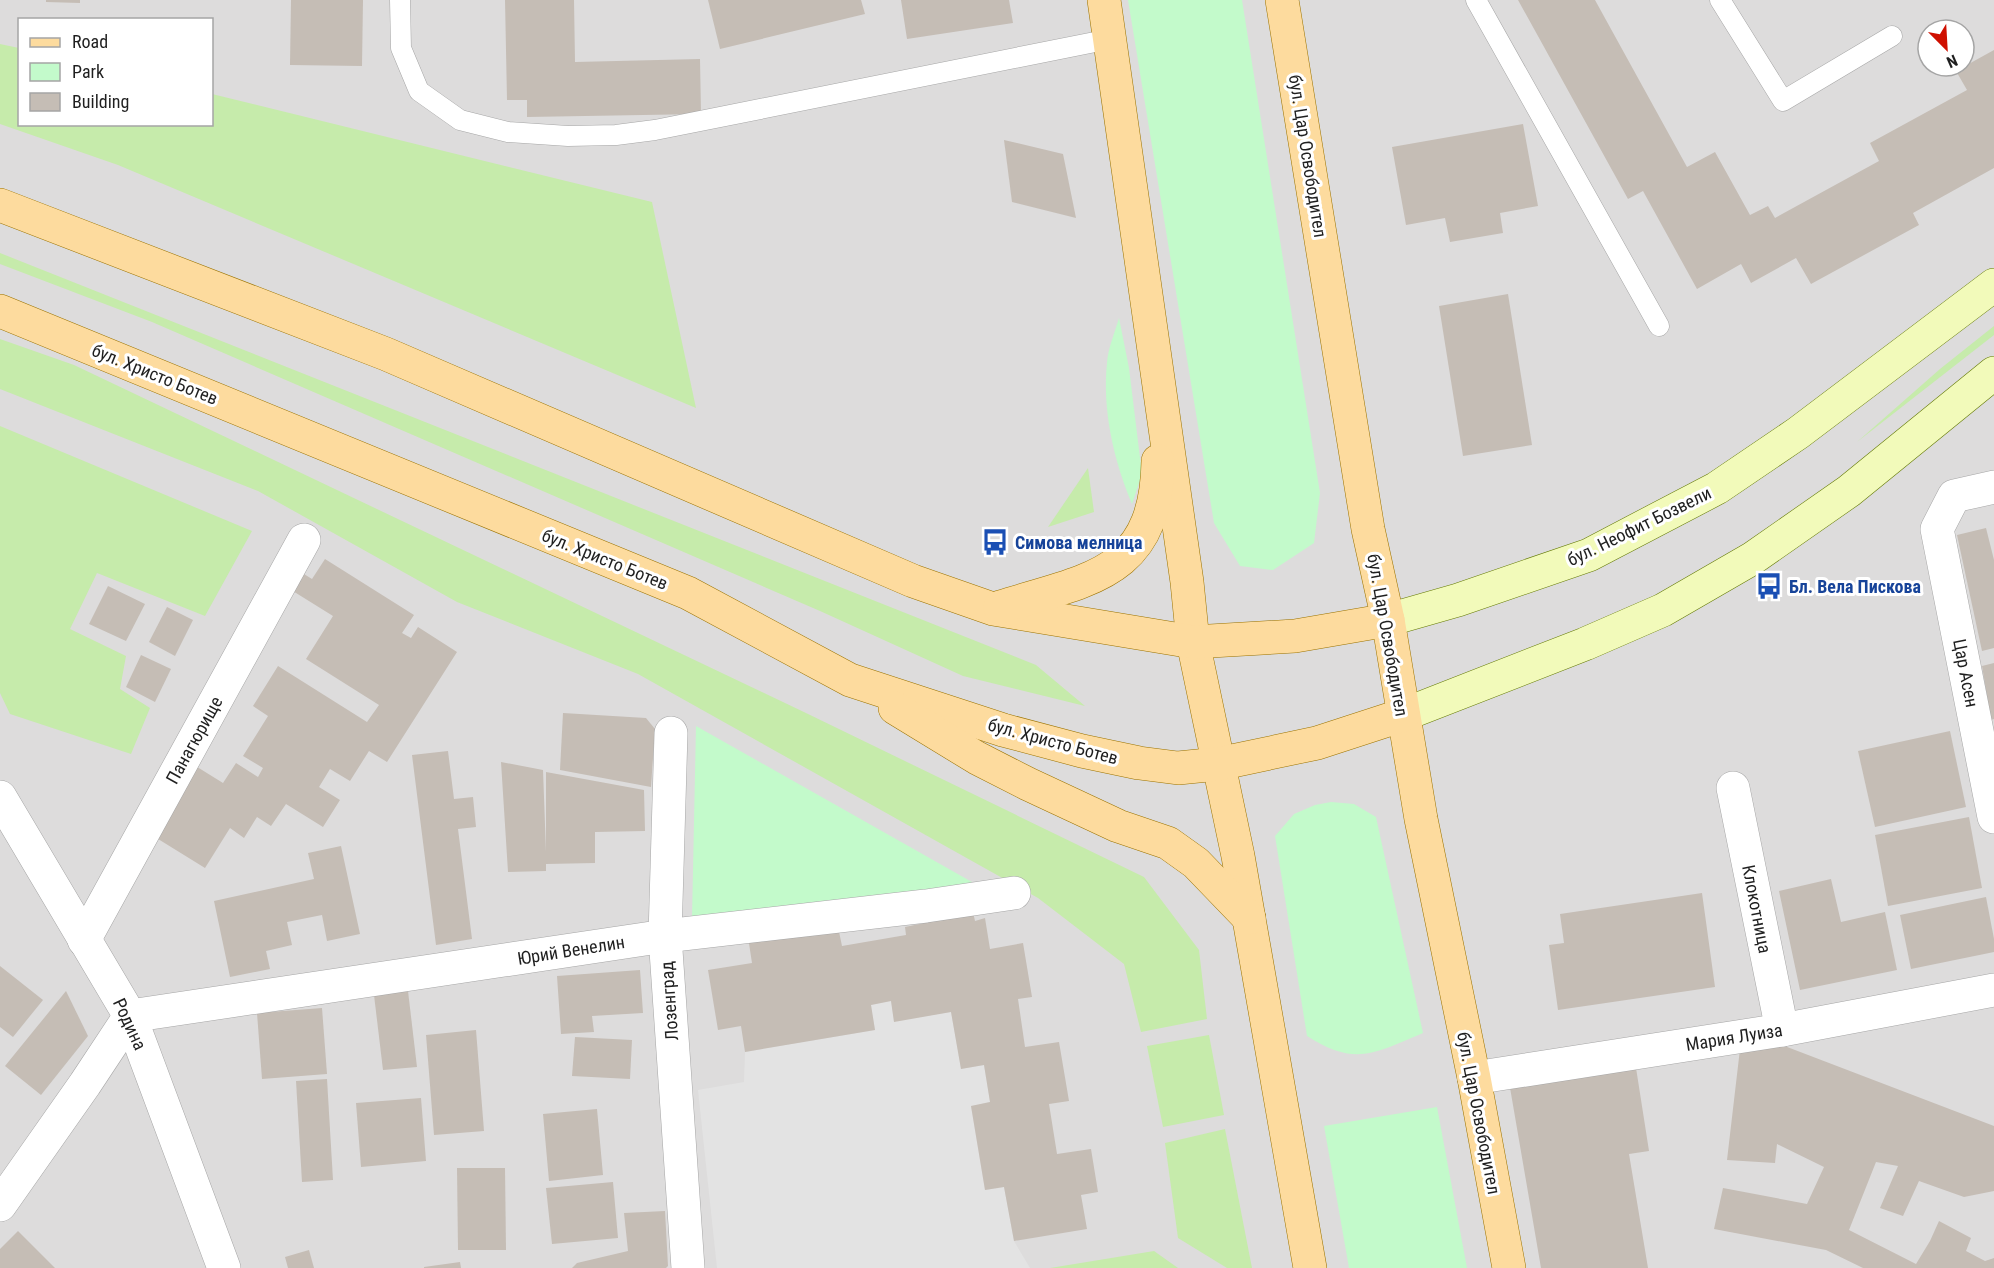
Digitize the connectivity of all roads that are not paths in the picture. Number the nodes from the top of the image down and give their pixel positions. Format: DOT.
graph roads {
  1 [pos="400,0"];
  2 [pos="1104,0"];
  3 [pos="1282,0"];
  4 [pos="1476,0"];
  5 [pos="1720,0"];
  6 [pos="1892,36"];
  7 [pos="1110,39"];
  8 [pos="0,205"];
  9 [pos="1994,285"];
  10 [pos="0,311"];
  11 [pos="1659,326"];
  12 [pos="1994,373"];
  13 [pos="1159,385"];
  14 [pos="1994,487"];
  15 [pos="304,540"];
  16 [pos="993,609"];
  17 [pos="1388,620"];
  18 [pos="1193,642"];
  19 [pos="850,680"];
  20 [pos="1403,715"];
  21 [pos="671,733"];
  22 [pos="1218,764"];
  23 [pos="1733,788"];
  24 [pos="0,797"];
  25 [pos="1994,817"];
  26 [pos="1014,893"];
  27 [pos="1249,918"];
  28 [pos="664,936"];
  29 [pos="84,940"];
  30 [pos="1994,990"];
  31 [pos="130,1016"];
  32 [pos="1782,1030"];
  33 [pos="1474,1078"];
  34 [pos="0,1205"];
  35 [pos="224,1268"];
  36 [pos="688,1268"];
  37 [pos="1310,1268"];
  38 [pos="1509,1268"];
  1 -- 7 [label="lane"];
  2 -- 7 [label="main road"];
  3 -- 17 [label="main road, бул. Цар Освободител"];
  4 -- 11 [label="lane"];
  5 -- 6 [label="lane"];
  7 -- 13 [label="main road"];
  8 -- 16 [label="main road"];
  9 -- 17 [label="main road, бул. Неофит Бозвели"];
  10 -- 19 [label="main road, бул. Христо Ботев"];
  12 -- 20 [label="main road"];
  13 -- 16 [label="main road"];
  13 -- 18 [label="main road"];
  14 -- 25 [label="street, Цар Асен"];
  15 -- 29 [label="street, Панагюрище"];
  16 -- 18 [label="main road"];
  17 -- 18 [label="main road, бул. Неофит Бозвели"];
  17 -- 20 [label="main road, бул. Цар Освободител"];
  18 -- 22 [label="main road"];
  19 -- 22 [label="main road, бул. Христо Ботев"];
  19 -- 27 [label="main road"];
  20 -- 22 [label="main road"];
  20 -- 33 [label="main road, бул. Цар Освободител"];
  21 -- 28 [label="street, Лозенград"];
  22 -- 27 [label="main road"];
  23 -- 32 [label="street, Клокотница"];
  24 -- 29 [label="street, Родина"];
  26 -- 28 [label="street, Юрий Венелин"];
  27 -- 37 [label="main road"];
  28 -- 31 [label="street, Юрий Венелин"];
  28 -- 36 [label="street, Лозенград"];
  29 -- 31 [label="street, Родина"];
  30 -- 32 [label="street, Мария Луиза"];
  31 -- 34 [label="street"];
  31 -- 35 [label="street, Родина"];
  32 -- 33 [label="street, Мария Луиза"];
  33 -- 38 [label="main road, бул. Цар Освободител"];
}
